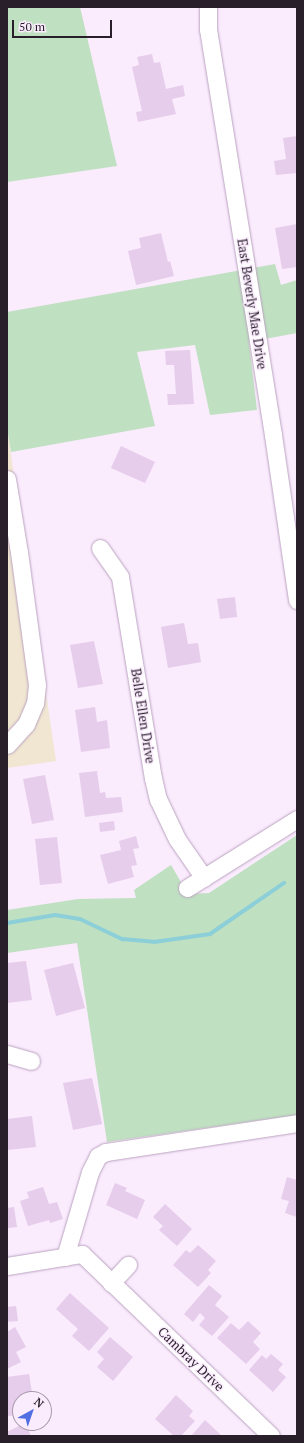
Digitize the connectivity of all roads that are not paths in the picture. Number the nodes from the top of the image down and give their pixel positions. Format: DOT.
graph roads {
  1 [pos="208,7"];
  2 [pos="7,479"];
  3 [pos="100,548"];
  4 [pos="297,600"];
  5 [pos="7,745"];
  6 [pos="297,819"];
  7 [pos="204,878"];
  8 [pos="187,888"];
  9 [pos="7,1054"];
  10 [pos="31,1061"];
  11 [pos="297,1123"];
  12 [pos="65,1257"];
  13 [pos="128,1265"];
  14 [pos="7,1266"];
  15 [pos="111,1282"];
  16 [pos="271,1436"];
  1 -- 4 [label="street, East Beverly Mae Drive"];
  2 -- 5 [label="street"];
  3 -- 7 [label="street, Belle Ellen Drive"];
  6 -- 7 [label="street"];
  7 -- 8 [label="street"];
  9 -- 10 [label="street"];
  11 -- 12 [label="street"];
  12 -- 14 [label="street, Cambray Drive"];
  12 -- 15 [label="street, Cambray Drive"];
  13 -- 15 [label="street"];
  15 -- 16 [label="street, Cambray Drive"];
}
